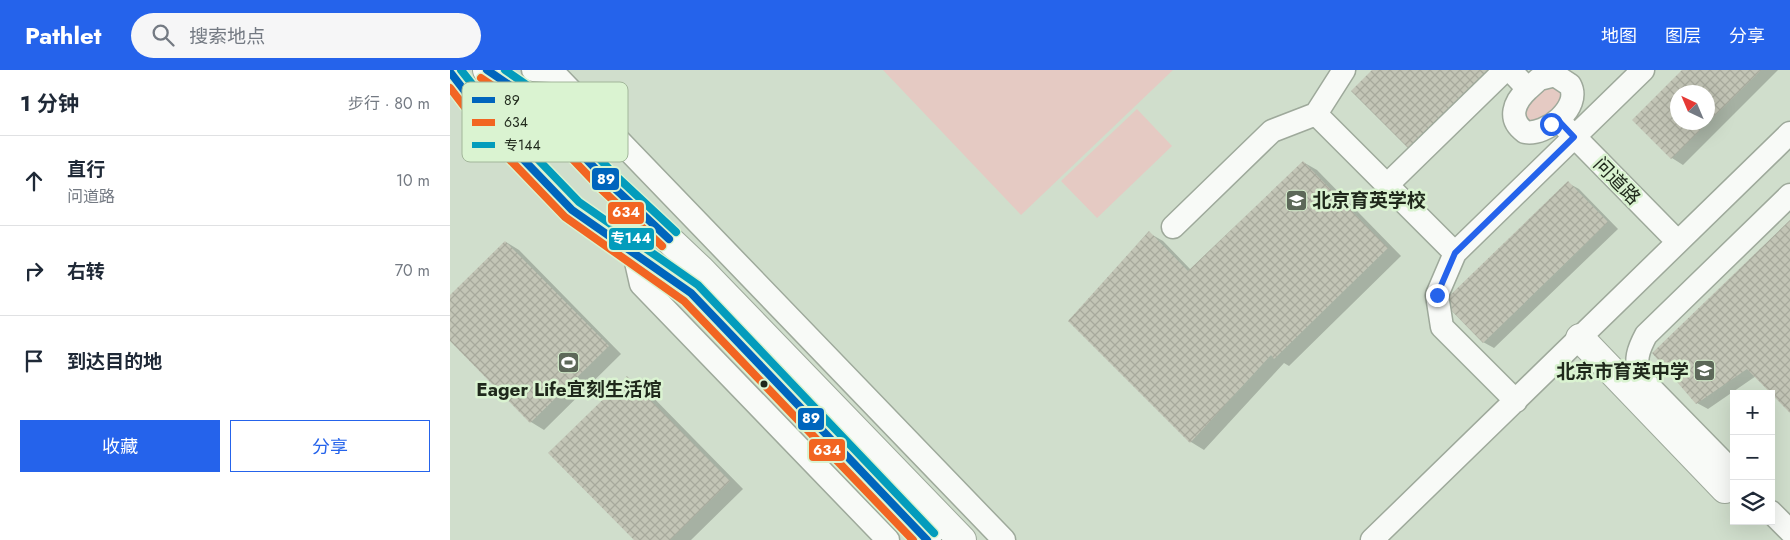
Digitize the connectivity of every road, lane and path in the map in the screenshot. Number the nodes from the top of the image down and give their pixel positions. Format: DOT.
graph roads {
  1 [pos="487,70"];
  2 [pos="533,70"];
  3 [pos="1344,70"];
  4 [pos="1505,70"];
  5 [pos="1510,70"];
  6 [pos="1643,70"];
  7 [pos="505,82"];
  8 [pos="563,82"];
  9 [pos="1528,89"];
  10 [pos="1316,114"];
  11 [pos="1557,119"];
  12 [pos="1790,133"];
  13 [pos="1574,137"];
  14 [pos="628,150"];
  15 [pos="526,162"];
  16 [pos="589,162"];
  17 [pos="1387,185"];
  18 [pos="1790,195"];
  19 [pos="1174,227"];
  20 [pos="1678,242"];
  21 [pos="634,253"];
  22 [pos="1455,253"];
  23 [pos="1580,338"];
  24 [pos="1516,401"];
  25 [pos="1730,481"];
  26 [pos="1775,516"];
  27 [pos="1790,531"];
  28 [pos="888,540"];
  29 [pos="927,540"];
  30 [pos="962,540"];
  31 [pos="1004,540"];
  32 [pos="1372,540"];
  1 -- 7 [label="main road"];
  2 -- 8 [label="street"];
  3 -- 10 [label="street"];
  4 -- 17 [label="street"];
  5 -- 9 [label="street"];
  6 -- 13 [label="street"];
  9 -- 11 [label="street"];
  9 -- 11 [label="street"];
  10 -- 17 [label="street"];
  10 -- 19 [label="street"];
  11 -- 13 [label="street, 问道路"];
  12 -- 20 [label="street"];
  13 -- 20 [label="street, 问道路"];
  13 -- 22 [label="street"];
  14 -- 31 [label="street"];
  15 -- 21 [label="main road"];
  16 -- 30 [label="main road"];
  17 -- 22 [label="street"];
  18 -- 25 [label="street"];
  20 -- 23 [label="street"];
  21 -- 28 [label="street"];
  21 -- 29 [label="main road"];
  22 -- 24 [label="street"];
  23 -- 24 [label="street"];
  23 -- 25 [label="main road"];
  24 -- 32 [label="street"];
  26 -- 27 [label="street"];
}
